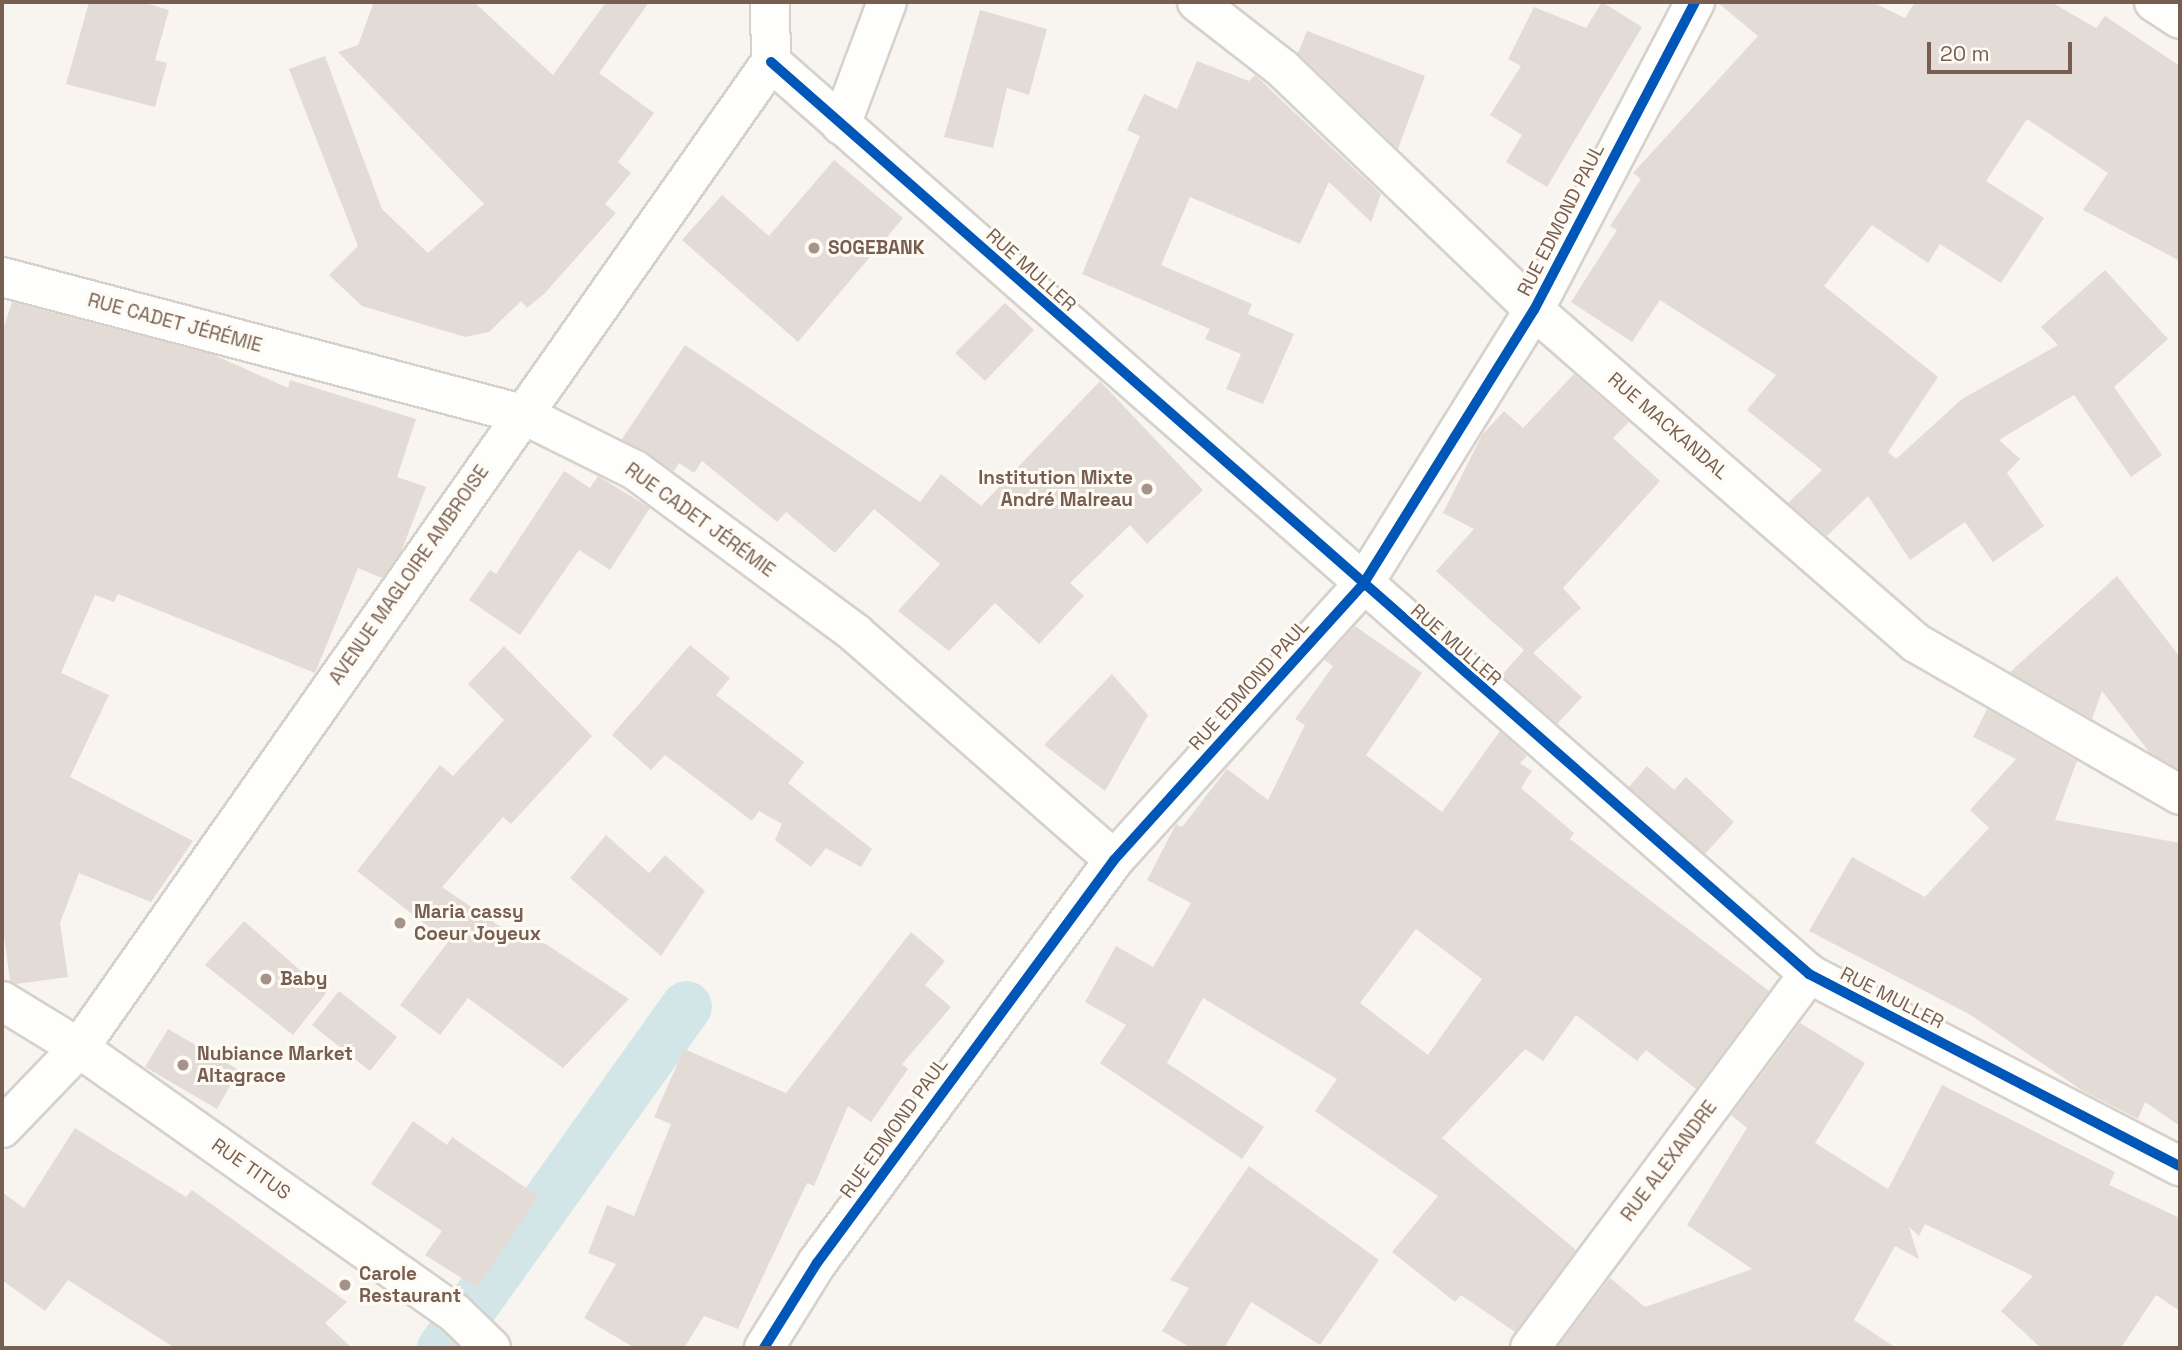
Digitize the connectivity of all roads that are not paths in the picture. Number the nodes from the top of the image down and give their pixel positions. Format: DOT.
graph roads {
  1 [pos="771,2"];
  2 [pos="887,2"];
  3 [pos="1198,2"];
  4 [pos="1695,2"];
  5 [pos="2154,2"];
  6 [pos="2180,19"];
  7 [pos="771,62"];
  8 [pos="841,125"];
  9 [pos="2,277"];
  10 [pos="1534,310"];
  11 [pos="522,414"];
  12 [pos="1362,586"];
  13 [pos="2180,795"];
  14 [pos="1114,860"];
  15 [pos="1809,974"];
  16 [pos="2,1001"];
  17 [pos="79,1048"];
  18 [pos="2,1128"];
  19 [pos="2180,1166"];
  20 [pos="491,1348"];
  21 [pos="764,1348"];
  22 [pos="1530,1348"];
  1 -- 7 [label="street"];
  2 -- 8 [label="street"];
  3 -- 10 [label="street, RUE MACKANDAL"];
  4 -- 10 [label="street, RUE EDMOND PAUL"];
  5 -- 6 [label="street"];
  7 -- 8 [label="street, RUE MULLER"];
  7 -- 11 [label="street, AVENUE MAGLOIRE AMBROISE"];
  8 -- 12 [label="street, RUE MULLER"];
  9 -- 11 [label="street, RUE CADET JÉRÉMIE"];
  10 -- 12 [label="street, RUE EDMOND PAUL"];
  10 -- 13 [label="street, RUE MACKANDAL"];
  11 -- 14 [label="street, RUE CADET JÉRÉMIE"];
  11 -- 17 [label="street, AVENUE MAGLOIRE AMBROISE"];
  12 -- 14 [label="street, RUE EDMOND PAUL"];
  12 -- 15 [label="street, RUE MULLER"];
  14 -- 21 [label="street, RUE EDMOND PAUL"];
  15 -- 19 [label="street, RUE MULLER"];
  15 -- 22 [label="street, RUE ALEXANDRE"];
  16 -- 17 [label="street, RUE TITUS"];
  17 -- 18 [label="street, AVENUE MAGLOIRE AMBROISE"];
  17 -- 20 [label="street, RUE TITUS"];
}
